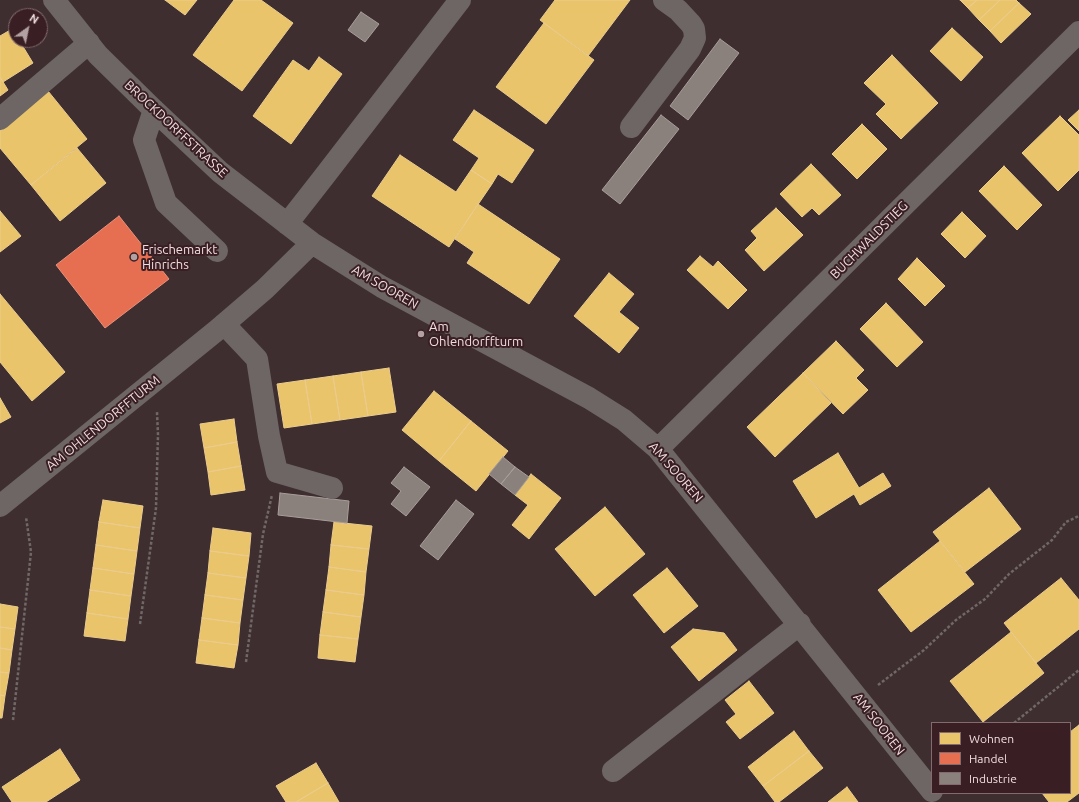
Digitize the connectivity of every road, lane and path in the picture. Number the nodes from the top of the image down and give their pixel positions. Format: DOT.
graph roads {
  1 [pos="54,0"];
  2 [pos="460,0"];
  3 [pos="664,0"];
  4 [pos="1079,32"];
  5 [pos="89,43"];
  6 [pos="154,110"];
  7 [pos="0,119"];
  8 [pos="631,127"];
  9 [pos="287,224"];
  10 [pos="312,243"];
  11 [pos="217,250"];
  12 [pos="224,324"];
  13 [pos="154,381"];
  14 [pos="658,448"];
  15 [pos="277,472"];
  16 [pos="332,488"];
  17 [pos="22,489"];
  18 [pos="0,506"];
  19 [pos="1079,516"];
  20 [pos="140,624"];
  21 [pos="800,624"];
  22 [pos="246,662"];
  23 [pos="1079,670"];
  24 [pos="859,699"];
  25 [pos="13,720"];
  26 [pos="1015,722"];
  27 [pos="613,771"];
  28 [pos="931,789"];
  1 -- 5 [label="street, BROCKDORFFSTRASSE"];
  2 -- 9 [label="street"];
  3 -- 8 [label="street"];
  4 -- 14 [label="street, BUCHWALDSTIEG"];
  5 -- 6 [label="street, BROCKDORFFSTRASSE"];
  5 -- 7 [label="street"];
  6 -- 9 [label="street, BROCKDORFFSTRASSE"];
  6 -- 11 [label="street"];
  9 -- 10 [label="street, BROCKDORFFSTRASSE"];
  10 -- 12 [label="street, AM OHLENDORFFTURM"];
  10 -- 14 [label="street, AM SOOREN"];
  12 -- 13 [label="street, AM OHLENDORFFTURM"];
  12 -- 15 [label="street"];
  13 -- 17 [label="street, AM OHLENDORFFTURM"];
  13 -- 20 [label="path"];
  14 -- 21 [label="street, AM SOOREN"];
  15 -- 16 [label="street"];
  15 -- 22 [label="path"];
  17 -- 18 [label="street, AM OHLENDORFFTURM"];
  17 -- 25 [label="path"];
  19 -- 24 [label="path"];
  21 -- 24 [label="street, AM SOOREN"];
  21 -- 27 [label="street"];
  23 -- 26 [label="path"];
  24 -- 28 [label="street, AM SOOREN"];
}
